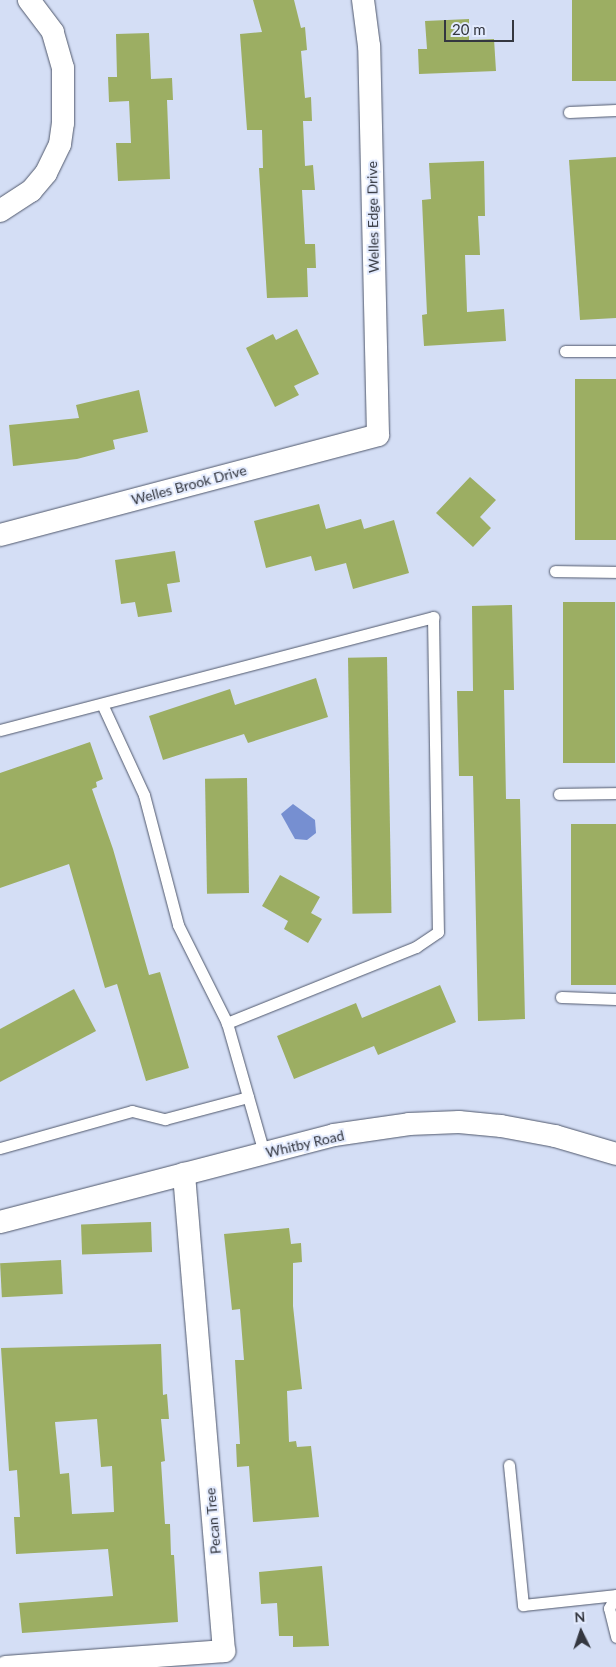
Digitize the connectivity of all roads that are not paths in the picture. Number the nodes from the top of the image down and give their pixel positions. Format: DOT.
graph roads {
  1 [pos="29,0"];
  2 [pos="363,0"];
  3 [pos="616,110"];
  4 [pos="569,112"];
  5 [pos="0,211"];
  6 [pos="565,351"];
  7 [pos="616,351"];
  8 [pos="378,435"];
  9 [pos="0,535"];
  10 [pos="555,572"];
  11 [pos="616,572"];
  12 [pos="102,704"];
  13 [pos="0,730"];
  14 [pos="616,793"];
  15 [pos="560,794"];
  16 [pos="562,997"];
  17 [pos="616,999"];
  18 [pos="227,1023"];
  19 [pos="248,1097"];
  20 [pos="0,1148"];
  21 [pos="264,1153"];
  22 [pos="615,1153"];
  23 [pos="184,1174"];
  24 [pos="0,1222"];
  25 [pos="509,1465"];
  26 [pos="616,1595"];
  27 [pos="616,1637"];
  28 [pos="6,1667"];
  1 -- 5 [label="street"];
  2 -- 8 [label="street, Welles Edge Drive"];
  3 -- 4 [label="lane"];
  6 -- 7 [label="lane"];
  8 -- 9 [label="street, Welles Brook Drive"];
  10 -- 11 [label="lane"];
  12 -- 13 [label="lane"];
  12 -- 18 [label="lane"];
  12 -- 18 [label="lane"];
  14 -- 15 [label="lane"];
  16 -- 17 [label="lane"];
  18 -- 19 [label="lane"];
  19 -- 20 [label="lane"];
  19 -- 21 [label="lane"];
  21 -- 22 [label="street, Whitby Road"];
  21 -- 23 [label="street, Whitby Road"];
  23 -- 24 [label="street, Whitby Road"];
  23 -- 28 [label="street, Pecan Tree"];
  25 -- 26 [label="lane"];
  26 -- 27 [label="lane"];
}
